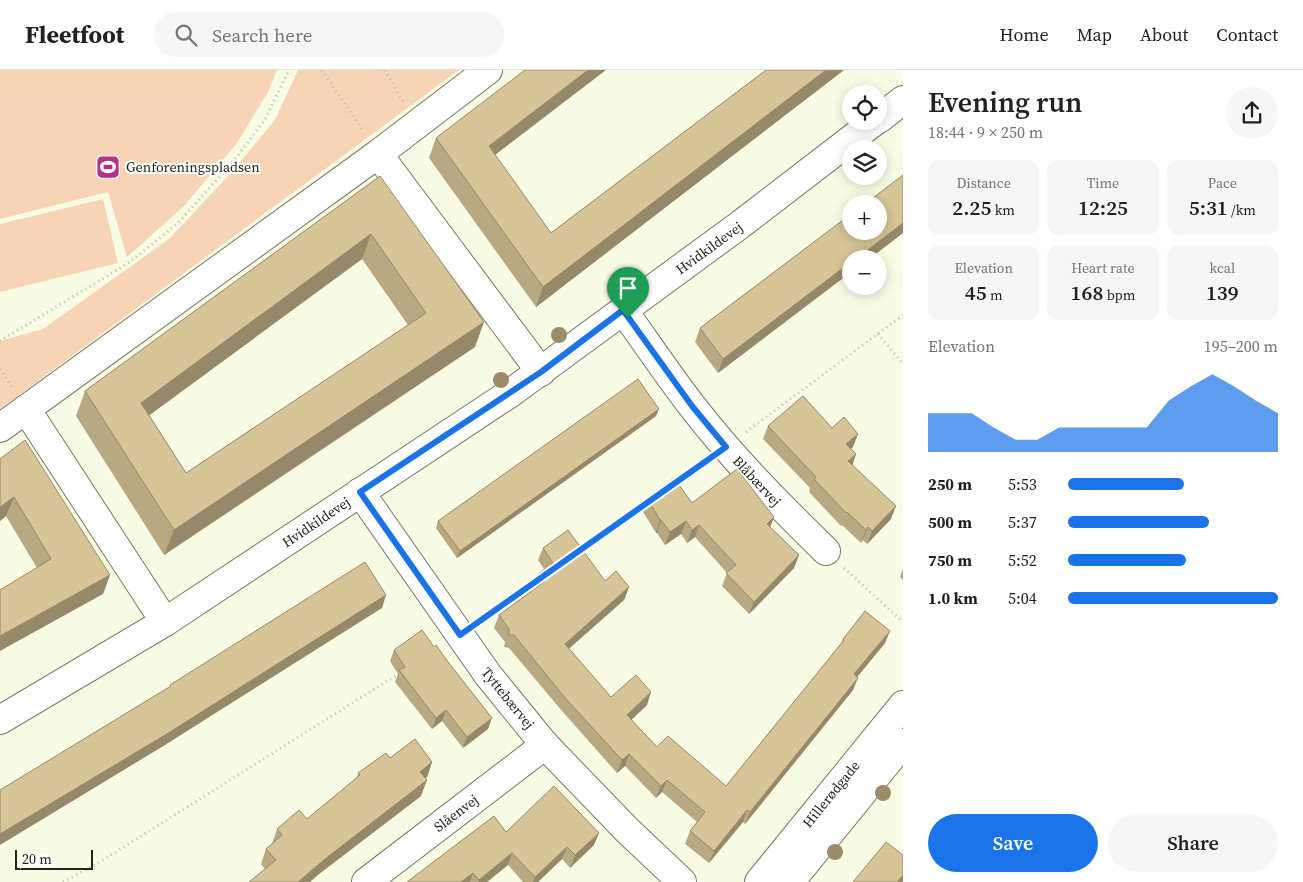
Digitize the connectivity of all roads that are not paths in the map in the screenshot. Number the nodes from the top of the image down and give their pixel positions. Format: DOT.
graph roads {
  1 [pos="488,70"];
  2 [pos="903,100"];
  3 [pos="887,113"];
  4 [pos="863,130"];
  5 [pos="378,154"];
  6 [pos="623,310"];
  7 [pos="541,372"];
  8 [pos="26,409"];
  9 [pos="0,428"];
  10 [pos="360,492"];
  11 [pos="826,551"];
  12 [pos="165,622"];
  13 [pos="903,705"];
  14 [pos="0,720"];
  15 [pos="903,743"];
  16 [pos="546,745"];
  17 [pos="366,882"];
  18 [pos="682,882"];
  19 [pos="759,882"];
  20 [pos="790,882"];
  1 -- 5 [label="street"];
  2 -- 3 [label="street"];
  4 -- 6 [label="street, Hvidkildevej"];
  5 -- 7 [label="street"];
  5 -- 8 [label="street"];
  6 -- 7 [label="street, Hvidkildevej"];
  6 -- 11 [label="street, Blåbærvej"];
  7 -- 10 [label="street, Hvidkildevej"];
  8 -- 9 [label="street"];
  8 -- 12 [label="street"];
  10 -- 12 [label="street, Hvidkildevej"];
  10 -- 16 [label="street, Tyttebærvej"];
  12 -- 14 [label="street, Hvidkildevej"];
  13 -- 19 [label="street, Hillerødgade"];
  15 -- 20 [label="street, Hillerødgade"];
  16 -- 17 [label="street, Slåenvej"];
  16 -- 18 [label="street, Tyttebærvej"];
}
